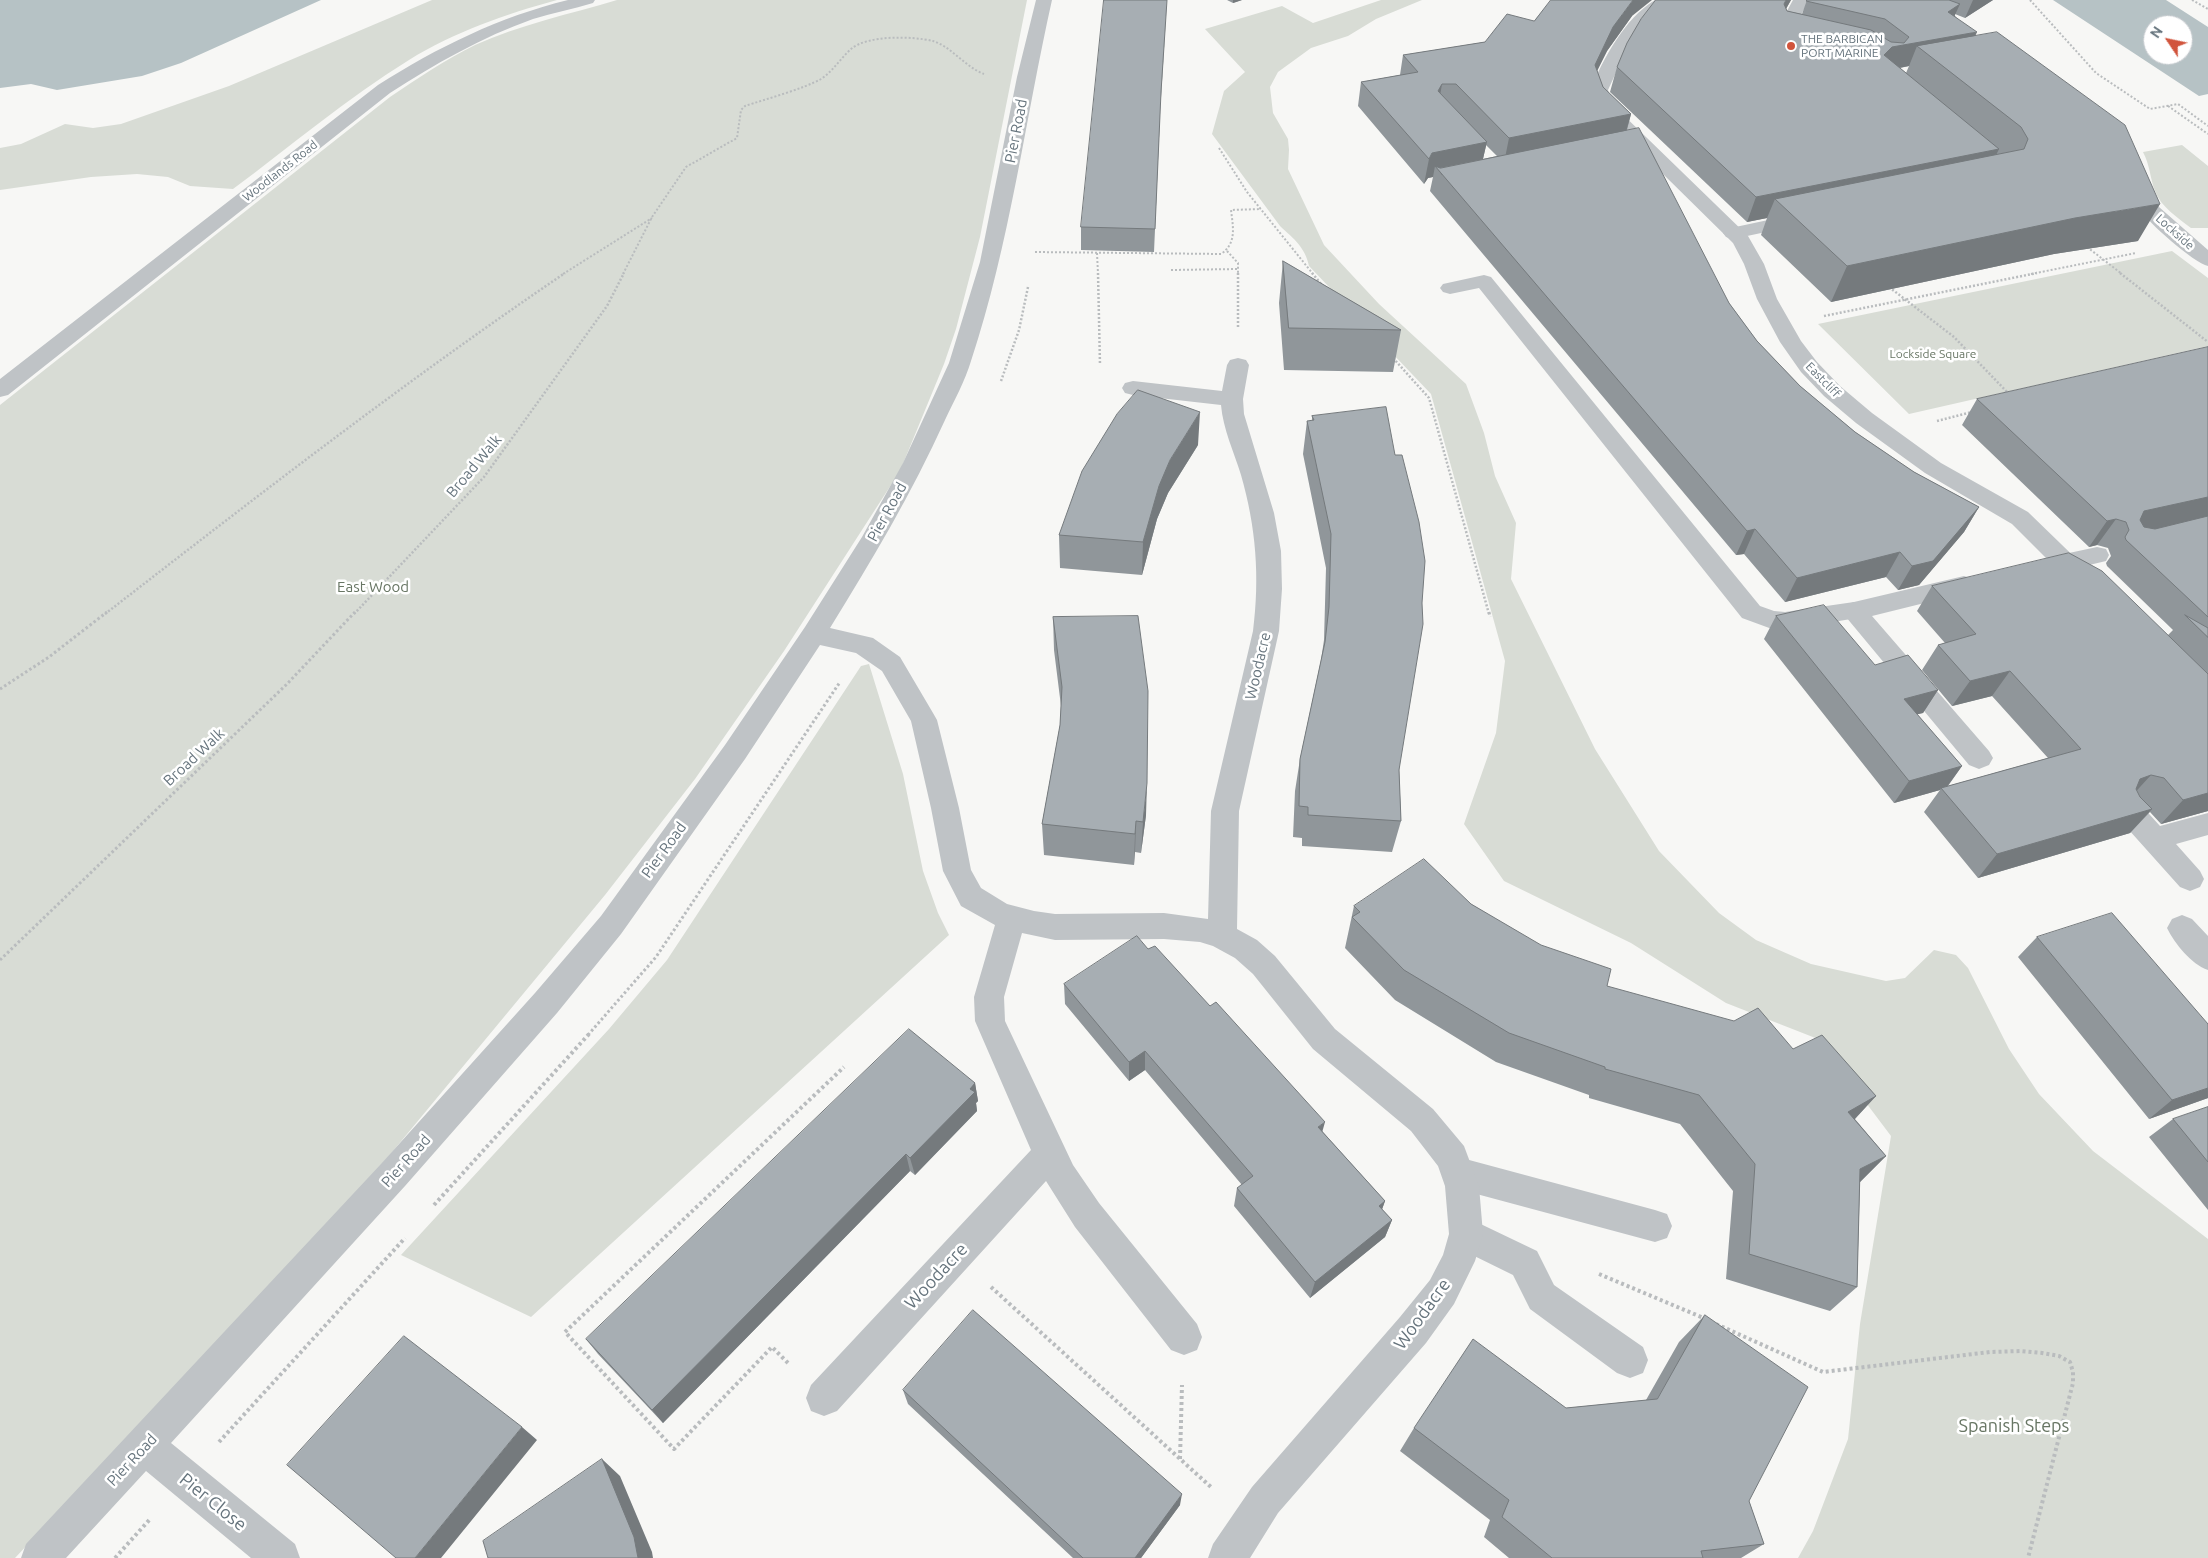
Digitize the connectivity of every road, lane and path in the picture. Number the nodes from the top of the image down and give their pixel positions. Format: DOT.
graph roads {
  1 [pos="587,0"];
  2 [pos="1044,0"];
  3 [pos="1800,0"];
  4 [pos="2030,0"];
  5 [pos="2192,0"];
  6 [pos="1661,1"];
  7 [pos="2208,10"];
  8 [pos="1820,37"];
  9 [pos="946,49"];
  10 [pos="2168,106"];
  11 [pos="2208,126"];
  12 [pos="2208,134"];
  13 [pos="1640,143"];
  14 [pos="1621,147"];
  15 [pos="1219,148"];
  16 [pos="2134,162"];
  17 [pos="1261,209"];
  18 [pos="1822,215"];
  19 [pos="652,217"];
  20 [pos="1734,233"];
  21 [pos="2080,242"];
  22 [pos="2186,243"];
  23 [pos="1227,251"];
  24 [pos="1035,252"];
  25 [pos="1097,253"];
  26 [pos="2103,260"];
  27 [pos="2208,260"];
  28 [pos="1238,269"];
  29 [pos="1171,270"];
  30 [pos="1882,281"];
  31 [pos="1323,286"];
  32 [pos="1450,288"];
  33 [pos="1903,300"];
  34 [pos="1782,325"];
  35 [pos="2208,342"];
  36 [pos="1388,354"];
  37 [pos="1238,365"];
  38 [pos="1133,388"];
  39 [pos="0,390"];
  40 [pos="2010,394"];
  41 [pos="1232,399"];
  42 [pos="1981,410"];
  43 [pos="1885,433"];
  44 [pos="2097,555"];
  45 [pos="2064,562"];
  46 [pos="2035,569"];
  47 [pos="1987,580"];
  48 [pos="2098,595"];
  49 [pos="1854,611"];
  50 [pos="1490,617"];
  51 [pos="814,634"];
  52 [pos="0,689"];
  53 [pos="1978,758"];
  54 [pos="2130,812"];
  55 [pos="2208,824"];
  56 [pos="2154,839"];
  57 [pos="2190,879"];
  58 [pos="1010,919"];
  59 [pos="2182,928"];
  60 [pos="1222,936"];
  61 [pos="2208,957"];
  62 [pos="0,960"];
  63 [pos="844,1067"];
  64 [pos="1049,1154"];
  65 [pos="1458,1173"];
  66 [pos="1655,1226"];
  67 [pos="1466,1234"];
  68 [pos="956,1255"];
  69 [pos="1632,1288"];
  70 [pos="1184,1337"];
  71 [pos="1630,1360"];
  72 [pos="824,1398"];
  73 [pos="144,1446"];
  74 [pos="1180,1460"];
  75 [pos="1251,1523"];
  76 [pos="40,1558"];
  77 [pos="281,1558"];
  78 [pos="1227,1558"];
  79 [pos="2028,1558"];
  1 -- 39 [label="street, Woodlands Road"];
  2 -- 51 [label="street, Pier Road"];
  3 -- 8 [label="street"];
  4 -- 10 [label="path"];
  5 -- 7 [label="path"];
  6 -- 13 [label="street, Eastcliff"];
  9 -- 19 [label="path, Broad Walk"];
  10 -- 11 [label="path"];
  10 -- 12 [label="path"];
  13 -- 14 [label="street"];
  13 -- 20 [label="street, Eastcliff"];
  15 -- 17 [label="path"];
  16 -- 22 [label="street, Lockside"];
  17 -- 23 [label="path"];
  17 -- 31 [label="path"];
  18 -- 20 [label="street"];
  19 -- 52 [label="path"];
  19 -- 62 [label="path, Broad Walk"];
  20 -- 34 [label="street, Eastcliff"];
  21 -- 26 [label="path"];
  22 -- 26 [label="path"];
  22 -- 27 [label="street, Lockside"];
  23 -- 25 [label="path"];
  23 -- 28 [label="path"];
  24 -- 25 [label="path"];
  25 -- 38 [label="path"];
  26 -- 33 [label="path"];
  26 -- 35 [label="path"];
  28 -- 29 [label="path"];
  28 -- 37 [label="path"];
  30 -- 33 [label="path"];
  32 -- 49 [label="street"];
  33 -- 34 [label="path"];
  33 -- 40 [label="path"];
  34 -- 43 [label="street, Eastcliff"];
  36 -- 50 [label="path"];
  37 -- 41 [label="street, Woodacre"];
  38 -- 41 [label="street"];
  41 -- 60 [label="street, Woodacre"];
  42 -- 43 [label="path"];
  43 -- 45 [label="street, Eastcliff"];
  44 -- 45 [label="street"];
  45 -- 46 [label="street"];
  45 -- 48 [label="street, Eastcliff"];
  47 -- 49 [label="street"];
  49 -- 53 [label="street"];
  51 -- 58 [label="street, Woodacre"];
  51 -- 73 [label="street, Pier Road"];
  54 -- 56 [label="street"];
  55 -- 56 [label="street"];
  56 -- 57 [label="street"];
  58 -- 60 [label="street, Woodacre"];
  58 -- 64 [label="street"];
  59 -- 61 [label="street"];
  60 -- 65 [label="street, Woodacre"];
  63 -- 72 [label="path"];
  64 -- 68 [label="street, Woodacre"];
  64 -- 70 [label="street"];
  65 -- 66 [label="street"];
  65 -- 67 [label="street, Woodacre"];
  67 -- 71 [label="street"];
  67 -- 75 [label="street, Woodacre"];
  68 -- 72 [label="street, Woodacre"];
  68 -- 74 [label="path"];
  69 -- 79 [label="path"];
  70 -- 74 [label="path"];
  73 -- 76 [label="street, Pier Road"];
  73 -- 77 [label="street, Pier Close"];
  74 -- 75 [label="path"];
  75 -- 78 [label="street, Woodacre"];
}
